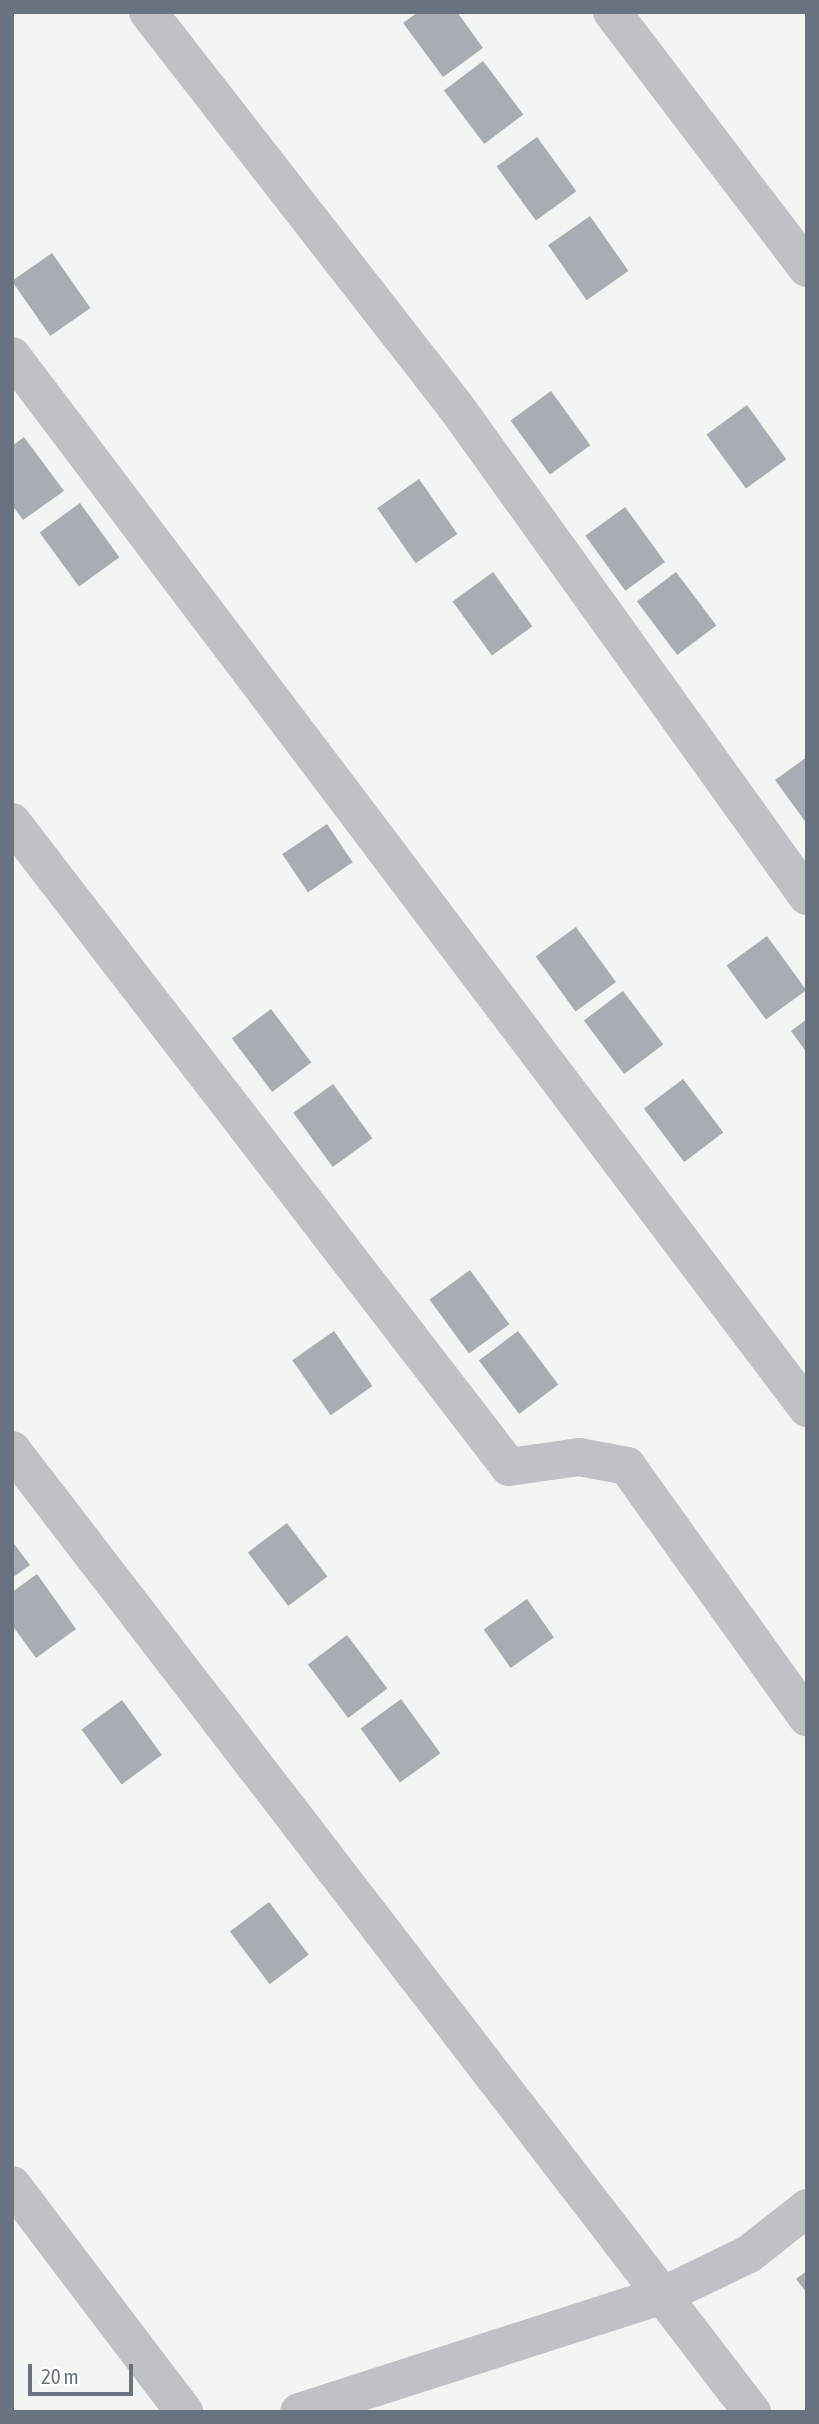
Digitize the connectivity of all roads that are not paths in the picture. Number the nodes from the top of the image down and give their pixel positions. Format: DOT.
graph roads {
  1 [pos="148,12"];
  2 [pos="612,12"];
  3 [pos="807,268"];
  4 [pos="12,356"];
  5 [pos="12,822"];
  6 [pos="807,896"];
  7 [pos="807,1408"];
  8 [pos="12,1450"];
  9 [pos="807,1717"];
  10 [pos="12,2185"];
  11 [pos="807,2208"];
  12 [pos="664,2295"];
  13 [pos="184,2412"];
  14 [pos="299,2412"];
  15 [pos="751,2412"];
  1 -- 6 [label="street"];
  2 -- 3 [label="street"];
  4 -- 7 [label="street"];
  5 -- 9 [label="street"];
  8 -- 12 [label="street"];
  10 -- 13 [label="street"];
  11 -- 12 [label="street"];
  12 -- 14 [label="street"];
  12 -- 15 [label="street"];
}
